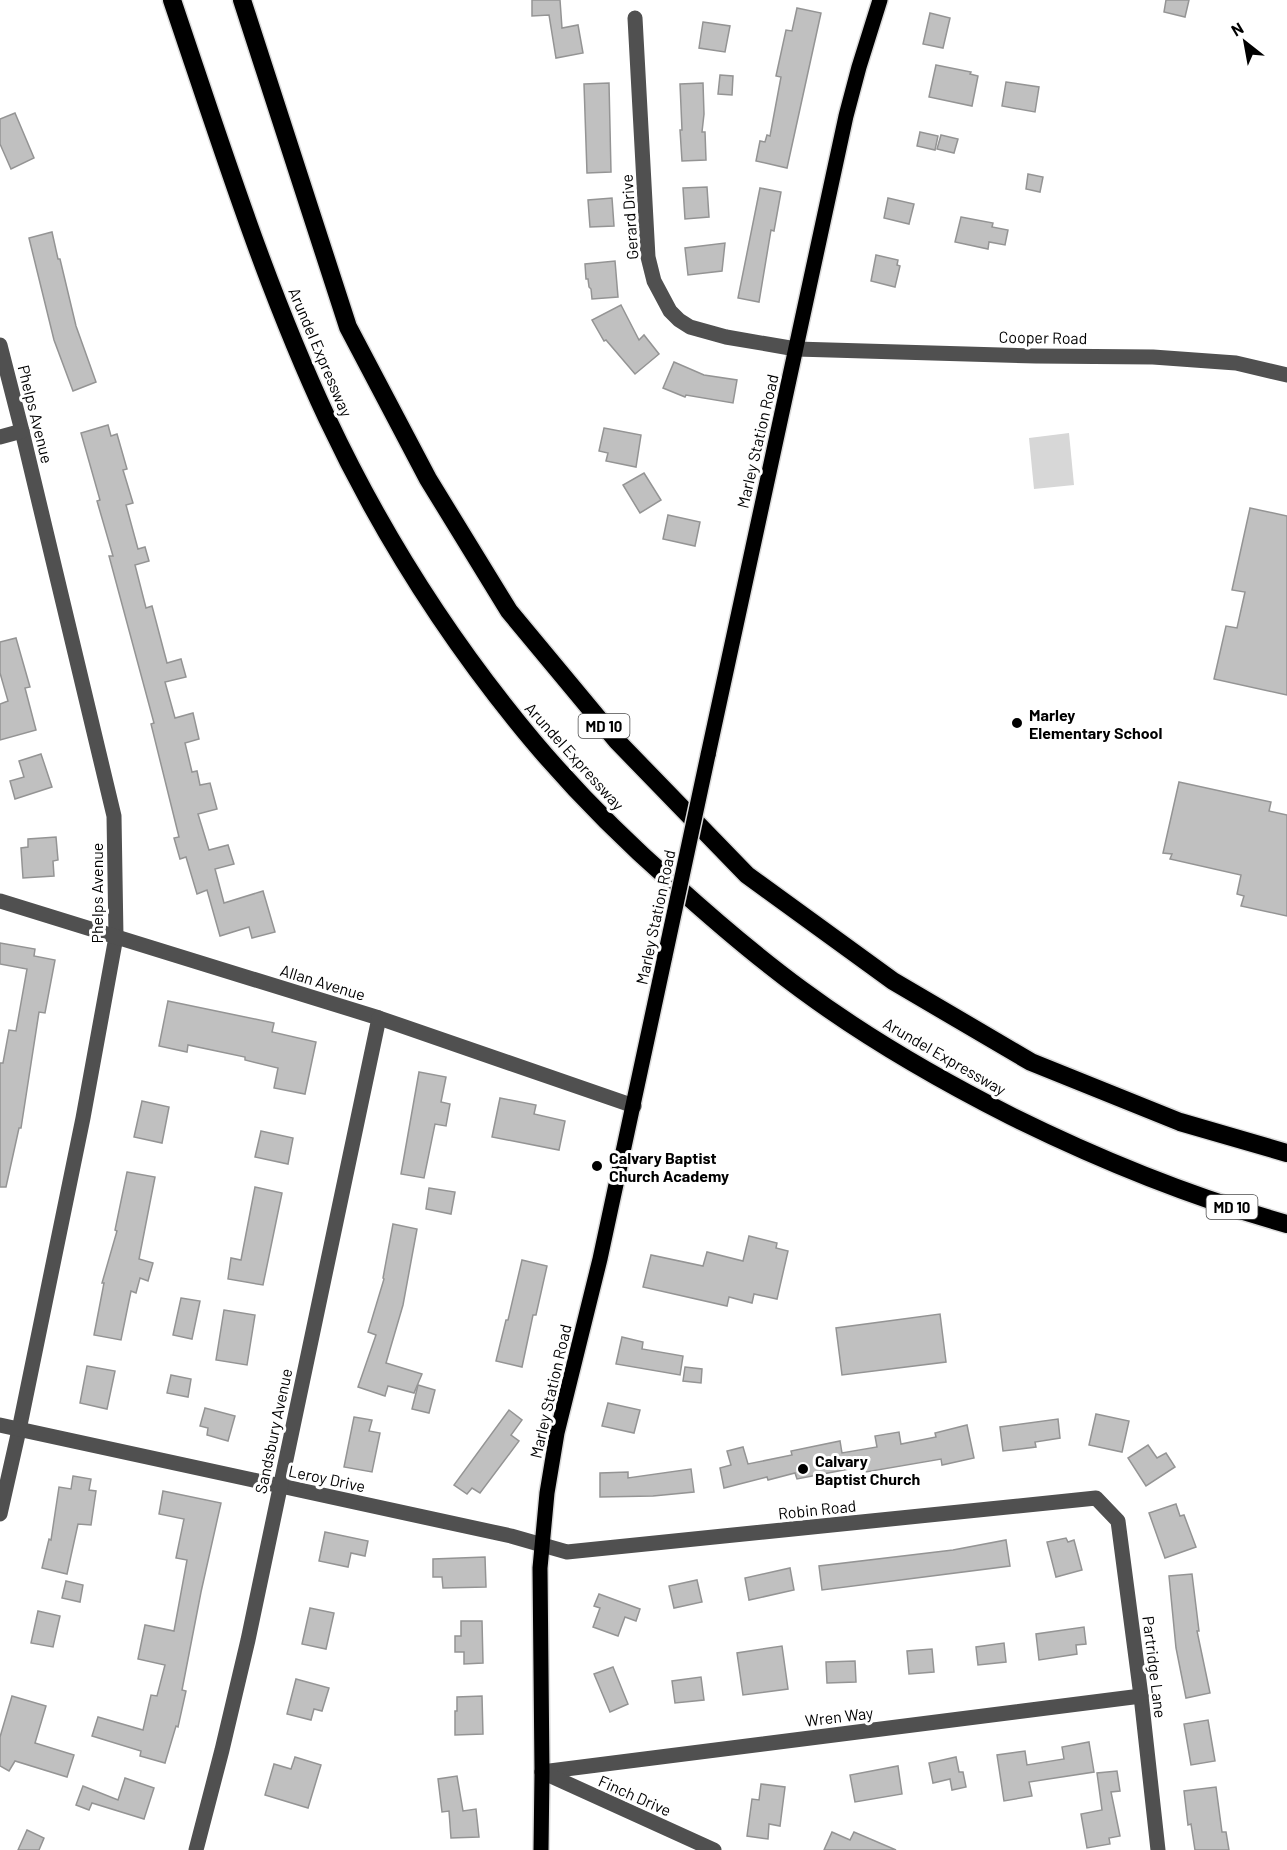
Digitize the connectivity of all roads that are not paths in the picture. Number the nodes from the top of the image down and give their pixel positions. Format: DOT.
graph roads {
  1 [pos="172,0"];
  2 [pos="242,0"];
  3 [pos="880,0"];
  4 [pos="635,18"];
  5 [pos="0,345"];
  6 [pos="796,349"];
  7 [pos="1287,375"];
  8 [pos="22,431"];
  9 [pos="0,437"];
  10 [pos="0,901"];
  11 [pos="116,937"];
  12 [pos="379,1018"];
  13 [pos="634,1106"];
  14 [pos="1287,1153"];
  15 [pos="1287,1224"];
  16 [pos="0,1425"];
  17 [pos="20,1430"];
  18 [pos="280,1487"];
  19 [pos="1096,1498"];
  20 [pos="0,1514"];
  21 [pos="541,1544"];
  22 [pos="1141,1696"];
  23 [pos="542,1772"];
  24 [pos="196,1850"];
  25 [pos="541,1850"];
  26 [pos="714,1850"];
  27 [pos="1158,1850"];
  1 -- 15 [label="highway, Arundel Expressway / MD 10"];
  2 -- 14 [label="highway, MD 10"];
  3 -- 6 [label="main road, Marley Station Road"];
  4 -- 6 [label="street, Gerard Drive"];
  5 -- 8 [label="street, Phelps Avenue"];
  6 -- 7 [label="street, Cooper Road"];
  6 -- 13 [label="main road, Marley Station Road, bridge"];
  8 -- 9 [label="street"];
  8 -- 11 [label="street, Phelps Avenue"];
  10 -- 11 [label="street, Allan Avenue"];
  11 -- 12 [label="street, Allan Avenue"];
  11 -- 17 [label="street, Phelps Avenue"];
  12 -- 13 [label="street, Allan Avenue"];
  12 -- 18 [label="street, Sandsbury Avenue"];
  13 -- 21 [label="main road, Marley Station Road"];
  16 -- 17 [label="street, Leroy Drive"];
  17 -- 18 [label="street, Leroy Drive"];
  17 -- 20 [label="street, Phelps Avenue"];
  18 -- 21 [label="street, Leroy Drive"];
  18 -- 24 [label="street, Sandsbury Avenue"];
  19 -- 21 [label="street, Robin Road"];
  19 -- 22 [label="street, Partridge Lane"];
  21 -- 23 [label="main road, Marley Station Road"];
  22 -- 23 [label="street, Wren Way"];
  22 -- 27 [label="street, Partridge Lane"];
  23 -- 25 [label="main road, Marley Station Road"];
  23 -- 26 [label="street, Finch Drive"];
}
